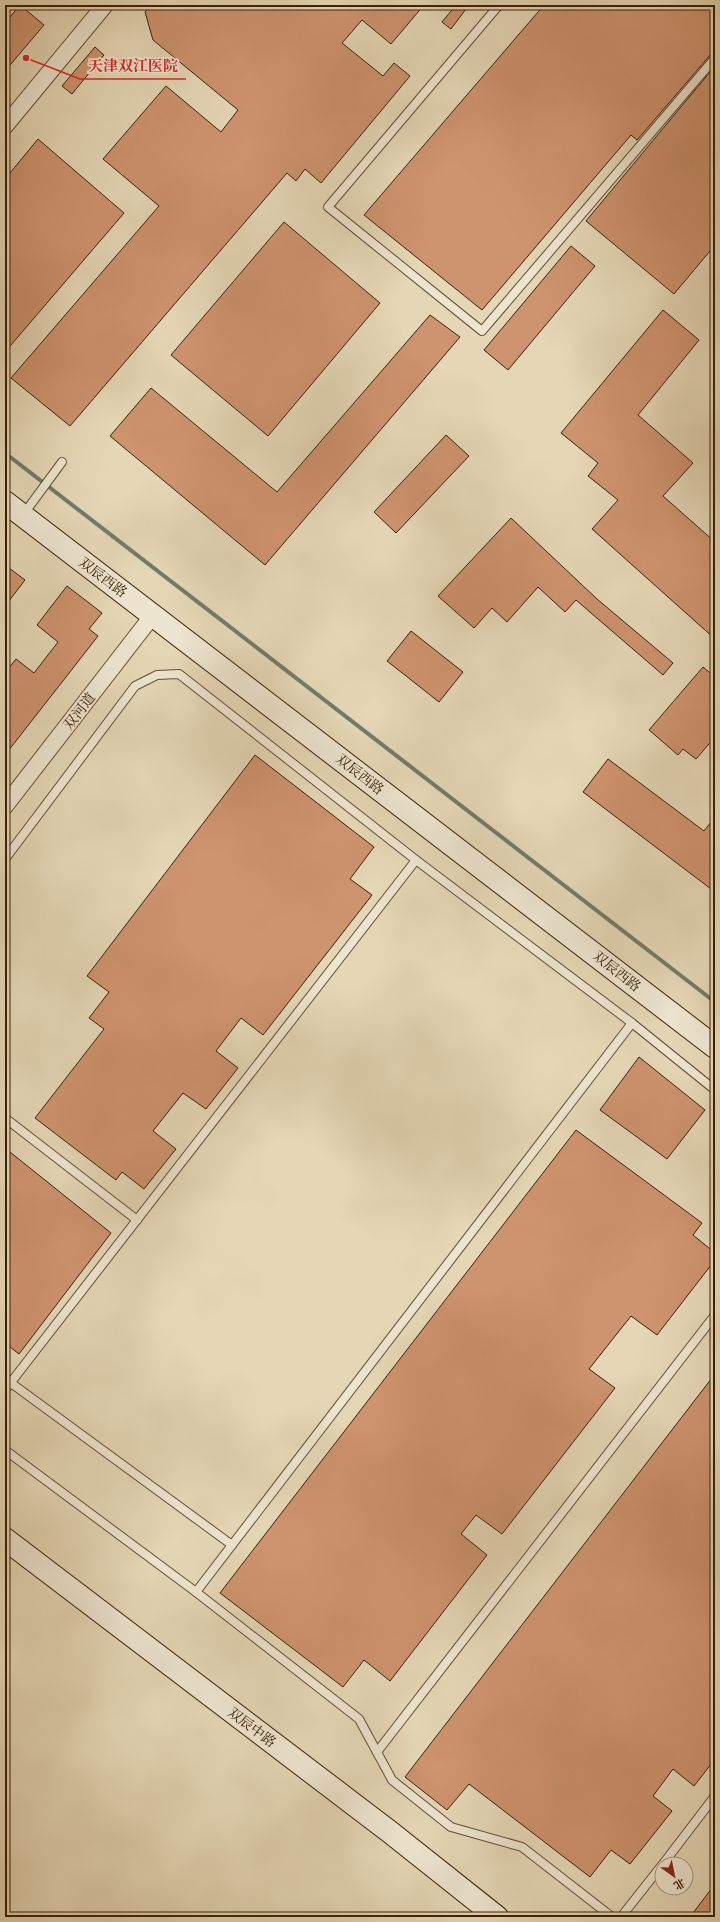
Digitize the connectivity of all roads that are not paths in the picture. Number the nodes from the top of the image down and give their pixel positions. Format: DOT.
graph roads {
  1 [pos="105,5"];
  2 [pos="499,5"];
  3 [pos="715,58"];
  4 [pos="5,126"];
  5 [pos="62,462"];
  6 [pos="5,502"];
  7 [pos="22,515"];
  8 [pos="153,615"];
  9 [pos="5,806"];
  10 [pos="5,859"];
  11 [pos="416,860"];
  12 [pos="632,1023"];
  13 [pos="715,1046"];
  14 [pos="715,1090"];
  15 [pos="5,1118"];
  16 [pos="137,1220"];
  17 [pos="715,1315"];
  18 [pos="11,1382"];
  19 [pos="5,1390"];
  20 [pos="5,1450"];
  21 [pos="5,1539"];
  22 [pos="232,1545"];
  23 [pos="196,1592"];
  24 [pos="377,1752"];
  25 [pos="715,1796"];
  26 [pos="668,1856"];
  27 [pos="654,1875"];
  28 [pos="497,1917"];
  29 [pos="612,1917"];
  30 [pos="622,1917"];
  1 -- 4 [label="street"];
  2 -- 3 [label="lane"];
  5 -- 7 [label="lane"];
  6 -- 7 [label="main road, 双辰西路"];
  7 -- 8 [label="main road, 双辰西路"];
  8 -- 9 [label="street, 双河道"];
  8 -- 13 [label="main road, 双辰西路"];
  10 -- 11 [label="lane"];
  11 -- 12 [label="lane"];
  11 -- 16 [label="lane"];
  12 -- 14 [label="lane"];
  12 -- 22 [label="lane"];
  15 -- 16 [label="lane"];
  16 -- 18 [label="lane"];
  17 -- 24 [label="lane"];
  18 -- 19 [label="lane"];
  18 -- 22 [label="lane"];
  20 -- 23 [label="lane"];
  21 -- 28 [label="main road, 双辰中路"];
  22 -- 23 [label="lane"];
  23 -- 24 [label="lane"];
  24 -- 29 [label="lane"];
  25 -- 26 [label="lane"];
  27 -- 30 [label="lane"];
}
